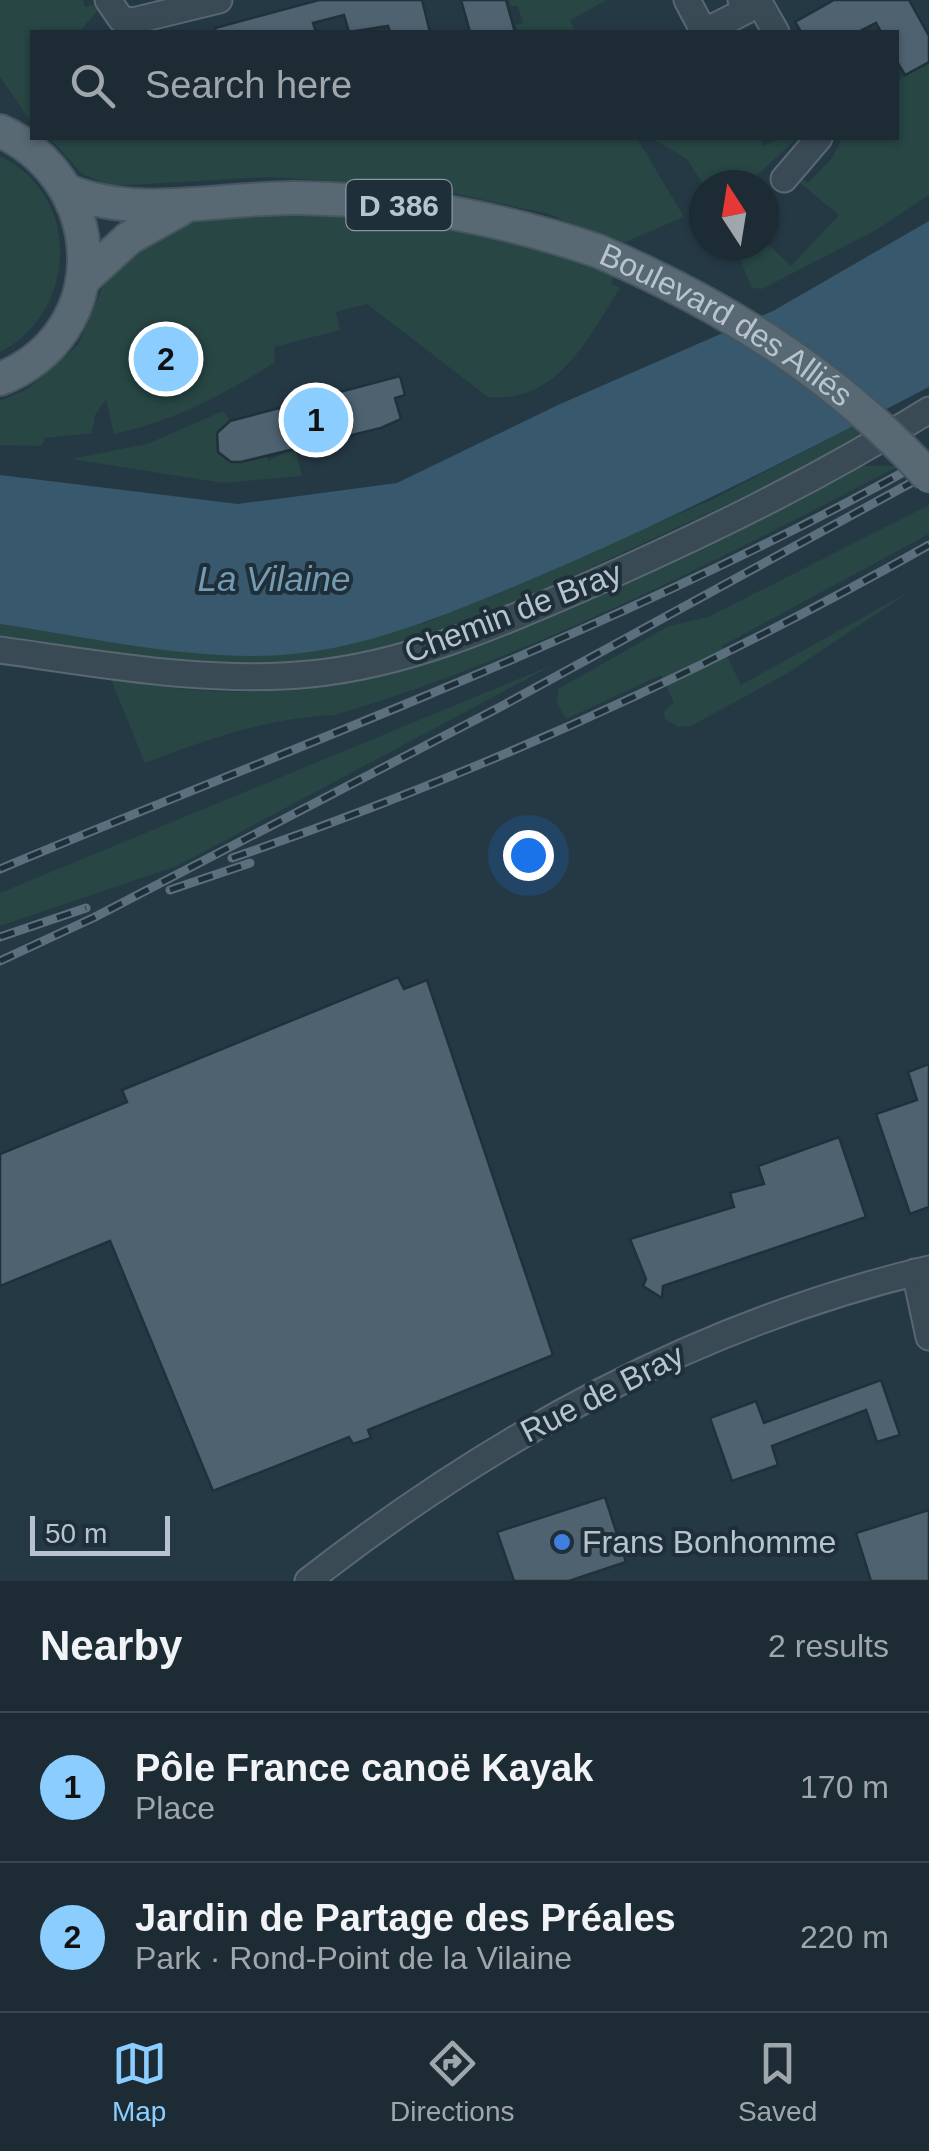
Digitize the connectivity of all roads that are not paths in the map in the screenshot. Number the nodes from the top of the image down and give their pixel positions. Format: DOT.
graph roads {
  1 [pos="108,0"];
  2 [pos="219,0"];
  3 [pos="687,0"];
  4 [pos="754,4"];
  5 [pos="703,30"];
  6 [pos="708,30"];
  7 [pos="774,30"];
  8 [pos="0,108"];
  9 [pos="11,136"];
  10 [pos="817,140"];
  11 [pos="784,179"];
  12 [pos="68,190"];
  13 [pos="195,204"];
  14 [pos="82,281"];
  15 [pos="0,379"];
  16 [pos="929,410"];
  17 [pos="929,477"];
  18 [pos="0,650"];
  19 [pos="922,1271"];
  20 [pos="929,1337"];
  21 [pos="308,1581"];
  1 -- 2 [label="street"];
  3 -- 5 [label="street"];
  4 -- 6 [label="street"];
  4 -- 7 [label="street"];
  8 -- 9 [label="main road"];
  9 -- 12 [label="main road"];
  10 -- 11 [label="street"];
  12 -- 13 [label="main road, Boulevard des Alliés"];
  12 -- 14 [label="main road"];
  13 -- 14 [label="main road"];
  13 -- 17 [label="main road, Boulevard des Alliés / D 386, bridge"];
  14 -- 15 [label="main road"];
  16 -- 18 [label="street, Chemin de Bray"];
  19 -- 20 [label="street"];
  19 -- 21 [label="street, Rue de Bray"];
}
